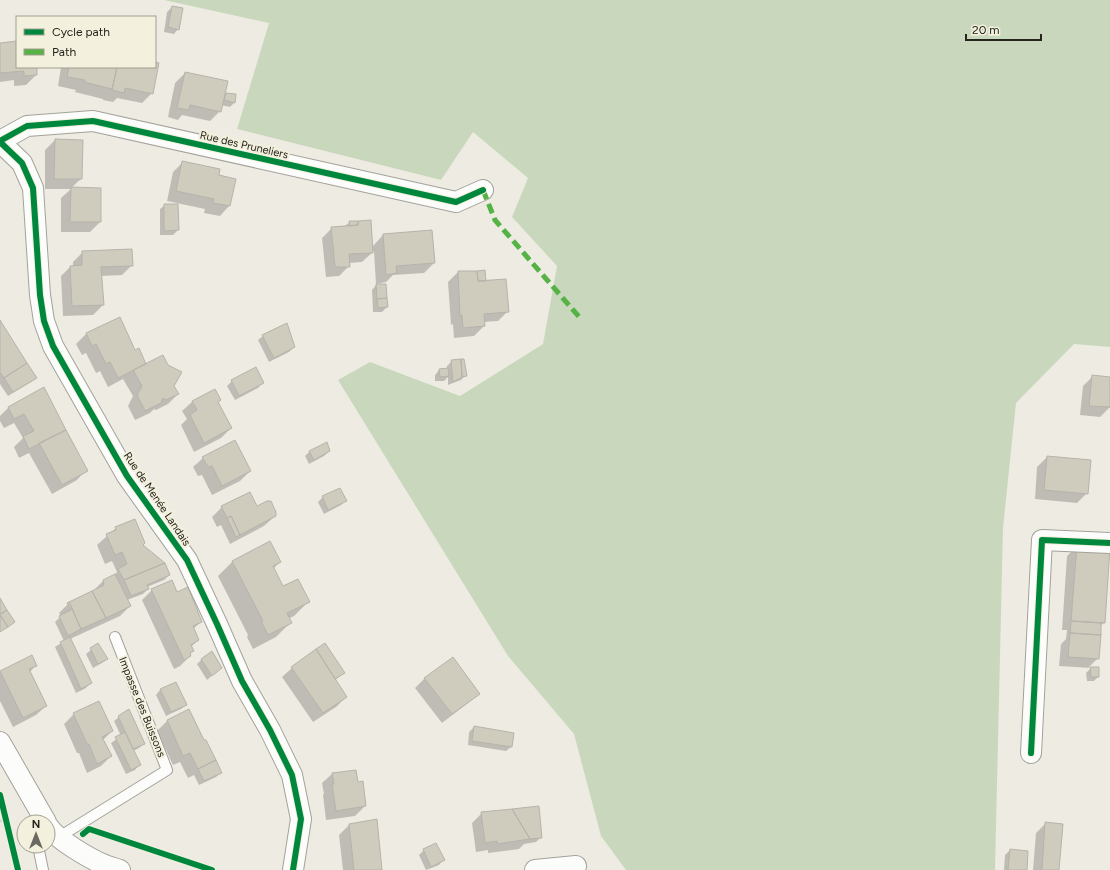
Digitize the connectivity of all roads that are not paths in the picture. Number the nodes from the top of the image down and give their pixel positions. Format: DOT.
graph roads {
  1 [pos="0,142"];
  2 [pos="484,190"];
  3 [pos="1110,543"];
  4 [pos="115,637"];
  5 [pos="0,742"];
  6 [pos="1031,753"];
  7 [pos="31,798"];
  8 [pos="34,814"];
  9 [pos="41,814"];
  10 [pos="56,830"];
  11 [pos="56,833"];
  12 [pos="40,854"];
  13 [pos="576,866"];
  14 [pos="43,870"];
  15 [pos="120,870"];
  16 [pos="293,870"];
  17 [pos="536,870"];
  1 -- 2 [label="street, Rue des Pruneliers"];
  1 -- 16 [label="street, Rue de Menée Landais"];
  3 -- 6 [label="street"];
  4 -- 10 [label="lane, Impasse des Buissons"];
  5 -- 7 [label="street"];
  7 -- 8 [label="lane"];
  7 -- 9 [label="street"];
  11 -- 15 [label="street"];
  12 -- 14 [label="lane"];
  13 -- 17 [label="street"];
}
